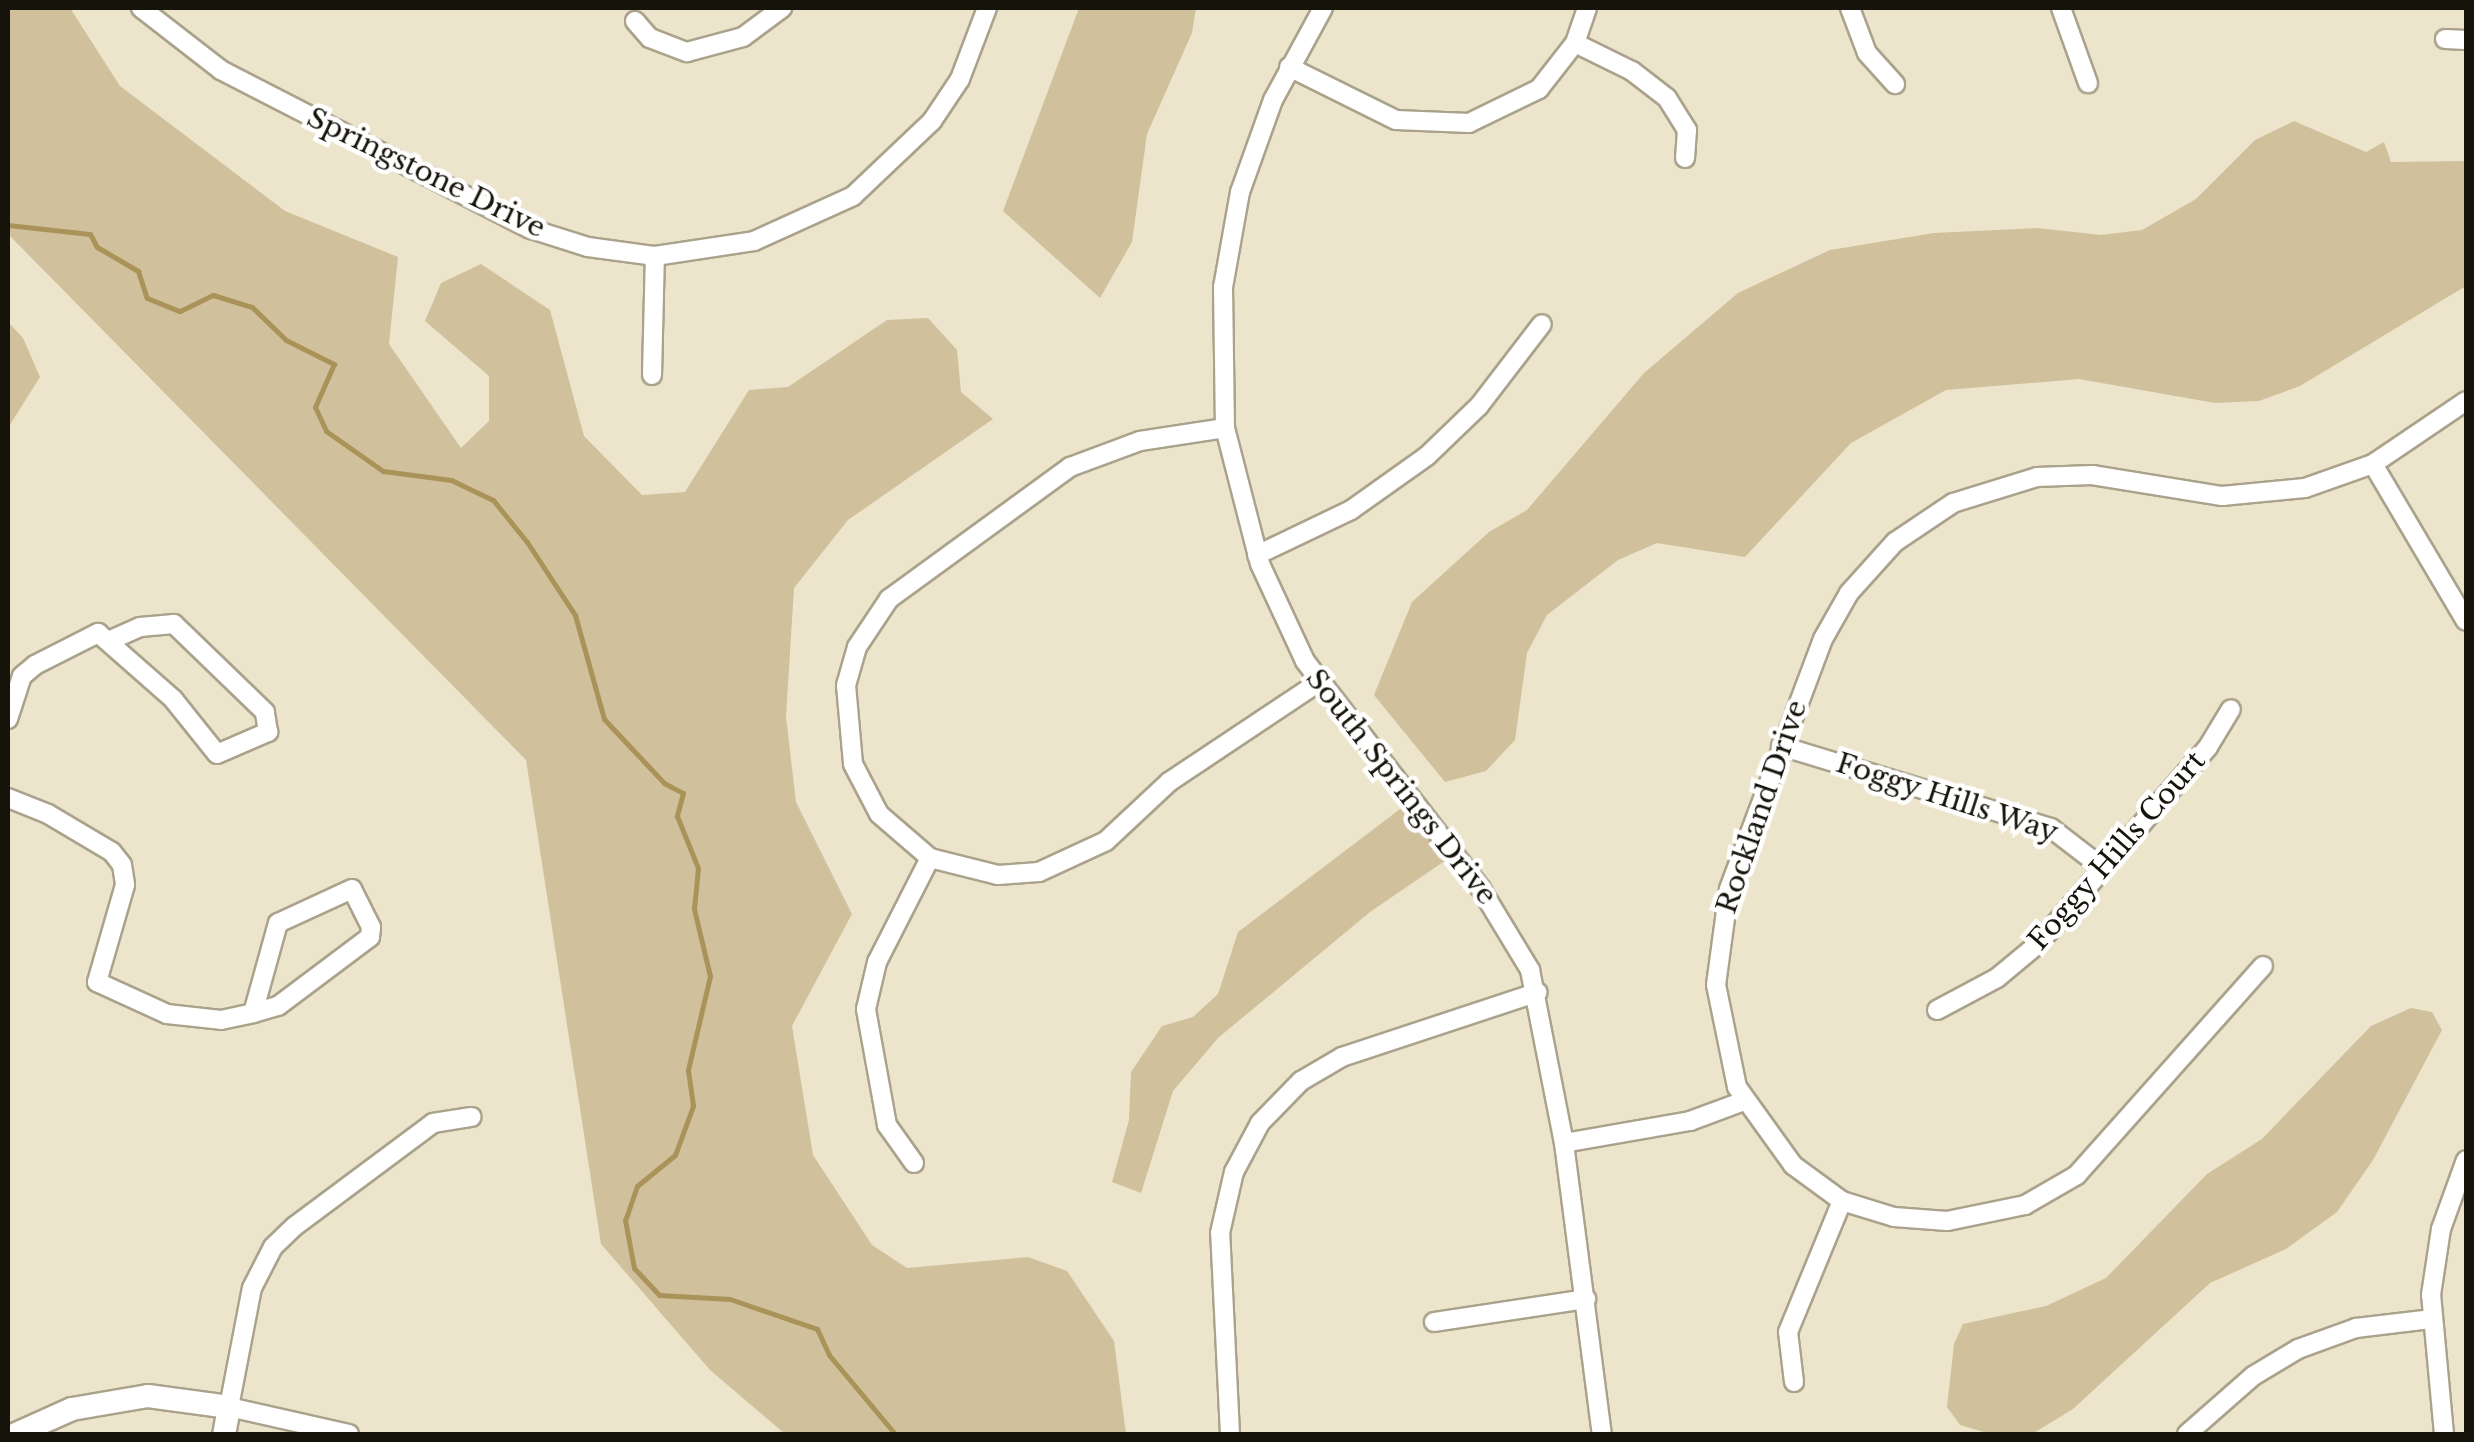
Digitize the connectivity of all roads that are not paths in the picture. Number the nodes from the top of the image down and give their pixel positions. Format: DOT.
graph roads {
  1 [pos="142,8"];
  2 [pos="782,8"];
  3 [pos="987,8"];
  4 [pos="1324,8"];
  5 [pos="1587,8"];
  6 [pos="1850,8"];
  7 [pos="2060,8"];
  8 [pos="635,21"];
  9 [pos="2444,40"];
  10 [pos="2466,40"];
  11 [pos="1576,43"];
  12 [pos="1288,67"];
  13 [pos="2088,83"];
  14 [pos="1896,84"];
  15 [pos="1686,158"];
  16 [pos="655,256"];
  17 [pos="1542,324"];
  18 [pos="652,375"];
  19 [pos="2466,400"];
  20 [pos="1224,428"];
  21 [pos="2373,464"];
  22 [pos="1257,554"];
  23 [pos="2466,621"];
  24 [pos="111,640"];
  25 [pos="1319,682"];
  26 [pos="2231,709"];
  27 [pos="8,720"];
  28 [pos="1781,746"];
  29 [pos="8,798"];
  30 [pos="930,858"];
  31 [pos="2103,868"];
  32 [pos="2263,966"];
  33 [pos="1538,992"];
  34 [pos="1937,1010"];
  35 [pos="253,1013"];
  36 [pos="1744,1101"];
  37 [pos="472,1118"];
  38 [pos="1564,1143"];
  39 [pos="2466,1160"];
  40 [pos="914,1163"];
  41 [pos="1842,1201"];
  42 [pos="1586,1299"];
  43 [pos="2432,1319"];
  44 [pos="1434,1322"];
  45 [pos="1794,1382"];
  46 [pos="229,1407"];
  47 [pos="16,1434"];
  48 [pos="224,1434"];
  49 [pos="348,1434"];
  50 [pos="1230,1434"];
  51 [pos="1602,1434"];
  52 [pos="2186,1434"];
  53 [pos="2444,1434"];
  1 -- 16 [label="street, Springstone Drive"];
  2 -- 8 [label="street"];
  3 -- 16 [label="street, Springstone Drive"];
  4 -- 12 [label="street, South Springs Drive"];
  5 -- 11 [label="street"];
  6 -- 14 [label="street"];
  7 -- 13 [label="street"];
  9 -- 10 [label="street"];
  11 -- 12 [label="street"];
  11 -- 15 [label="street"];
  12 -- 20 [label="street, South Springs Drive"];
  16 -- 18 [label="street"];
  17 -- 22 [label="street"];
  19 -- 21 [label="street, Rockland Drive"];
  20 -- 22 [label="street, South Springs Drive"];
  20 -- 30 [label="street"];
  21 -- 23 [label="street"];
  21 -- 28 [label="street, Rockland Drive"];
  22 -- 25 [label="street, South Springs Drive"];
  24 -- 24 [label="street"];
  24 -- 27 [label="street"];
  25 -- 30 [label="street"];
  25 -- 33 [label="street, South Springs Drive"];
  26 -- 31 [label="street, Foggy Hills Court"];
  28 -- 31 [label="street, Foggy Hills Way"];
  28 -- 36 [label="street, Rockland Drive"];
  29 -- 35 [label="street"];
  30 -- 40 [label="street"];
  31 -- 34 [label="street, Foggy Hills Court"];
  32 -- 41 [label="street, Rockland Drive"];
  33 -- 38 [label="street, South Springs Drive"];
  33 -- 50 [label="street"];
  35 -- 35 [label="street"];
  36 -- 38 [label="street"];
  36 -- 41 [label="street, Rockland Drive"];
  37 -- 46 [label="street"];
  38 -- 42 [label="street, South Springs Drive"];
  39 -- 43 [label="street"];
  41 -- 45 [label="street"];
  42 -- 44 [label="street"];
  42 -- 51 [label="street, South Springs Drive"];
  43 -- 52 [label="street"];
  43 -- 53 [label="street"];
  46 -- 47 [label="street"];
  46 -- 48 [label="street"];
  46 -- 49 [label="street"];
}
